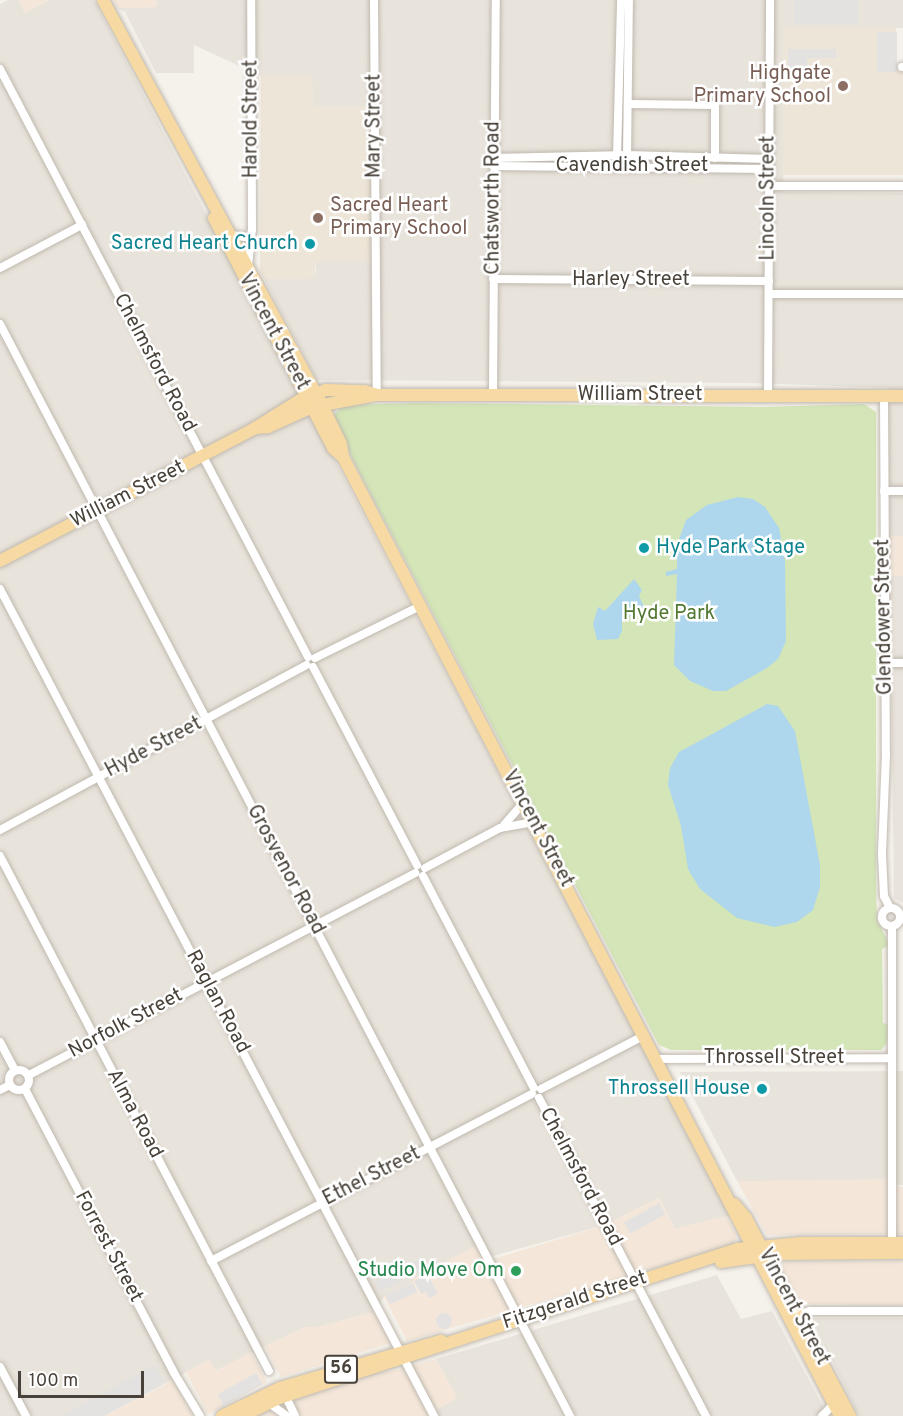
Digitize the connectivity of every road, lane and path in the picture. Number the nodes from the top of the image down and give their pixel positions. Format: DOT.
graph roads {
  1 [pos="103,0"];
  2 [pos="251,0"];
  3 [pos="374,0"];
  4 [pos="496,0"];
  5 [pos="621,0"];
  6 [pos="629,0"];
  7 [pos="770,0"];
  8 [pos="0,69"];
  9 [pos="629,104"];
  10 [pos="617,155"];
  11 [pos="627,155"];
  12 [pos="715,158"];
  13 [pos="769,159"];
  14 [pos="494,162"];
  15 [pos="617,165"];
  16 [pos="627,165"];
  17 [pos="770,169"];
  18 [pos="770,186"];
  19 [pos="903,186"];
  20 [pos="210,203"];
  21 [pos="82,225"];
  22 [pos="232,235"];
  23 [pos="252,238"];
  24 [pos="248,266"];
  25 [pos="0,268"];
  26 [pos="493,279"];
  27 [pos="769,280"];
  28 [pos="769,294"];
  29 [pos="903,294"];
  30 [pos="0,324"];
  31 [pos="377,395"];
  32 [pos="493,395"];
  33 [pos="884,396"];
  34 [pos="903,396"];
  35 [pos="768,397"];
  36 [pos="314,400"];
  37 [pos="203,456"];
  38 [pos="884,491"];
  39 [pos="903,491"];
  40 [pos="98,510"];
  41 [pos="0,561"];
  42 [pos="0,589"];
  43 [pos="420,606"];
  44 [pos="311,662"];
  45 [pos="885,663"];
  46 [pos="903,663"];
  47 [pos="207,720"];
  48 [pos="99,777"];
  49 [pos="523,803"];
  50 [pos="533,822"];
  51 [pos="500,828"];
  52 [pos="0,830"];
  53 [pos="0,856"];
  54 [pos="420,870"];
  55 [pos="890,908"];
  56 [pos="902,916"];
  57 [pos="314,925"];
  58 [pos="892,927"];
  59 [pos="206,982"];
  60 [pos="645,1035"];
  61 [pos="95,1040"];
  62 [pos="0,1042"];
  63 [pos="892,1058"];
  64 [pos="657,1059"];
  65 [pos="15,1070"];
  66 [pos="29,1075"];
  67 [pos="10,1085"];
  68 [pos="25,1089"];
  69 [pos="0,1090"];
  70 [pos="536,1092"];
  71 [pos="431,1147"];
  72 [pos="323,1203"];
  73 [pos="898,1248"];
  74 [pos="758,1251"];
  75 [pos="212,1261"];
  76 [pos="635,1282"];
  77 [pos="903,1311"];
  78 [pos="797,1315"];
  79 [pos="520,1318"];
  80 [pos="403,1355"];
  81 [pos="0,1367"];
  82 [pos="269,1371"];
  83 [pos="283,1391"];
  84 [pos="268,1402"];
  85 [pos="192,1406"];
  86 [pos="837,1410"];
  87 [pos="26,1416"];
  88 [pos="194,1416"];
  89 [pos="200,1416"];
  90 [pos="222,1416"];
  91 [pos="242,1416"];
  92 [pos="287,1416"];
  93 [pos="295,1416"];
  94 [pos="434,1416"];
  95 [pos="570,1416"];
  96 [pos="706,1416"];
  97 [pos="822,1416"];
  98 [pos="850,1416"];
  1 -- 20 [label="main road, Vincent Street"];
  2 -- 23 [label="street, Harold Street"];
  3 -- 31 [label="street, Mary Street"];
  4 -- 14 [label="street, Chatsworth Road"];
  5 -- 10 [label="street"];
  6 -- 9 [label="street"];
  7 -- 13 [label="street, Lincoln Street"];
  8 -- 21 [label="street, Chelmsford Road"];
  9 -- 11 [label="street"];
  9 -- 12 [label="street"];
  10 -- 11 [label="street, Cavendish Street"];
  10 -- 14 [label="street, Cavendish Street"];
  10 -- 15 [label="street"];
  11 -- 12 [label="street, Cavendish Street"];
  11 -- 16 [label="street"];
  12 -- 13 [label="street, Cavendish Street"];
  13 -- 17 [label="street, Lincoln Street"];
  14 -- 15 [label="street, Cavendish Street"];
  14 -- 26 [label="street, Chatsworth Road"];
  15 -- 16 [label="street, Cavendish Street"];
  16 -- 17 [label="street, Cavendish Street"];
  17 -- 18 [label="street, Lincoln Street"];
  18 -- 19 [label="street"];
  18 -- 27 [label="street, Lincoln Street"];
  20 -- 22 [label="main road, Vincent Street"];
  20 -- 36 [label="main road, Vincent Street"];
  21 -- 25 [label="street"];
  21 -- 37 [label="street, Chelmsford Road"];
  22 -- 23 [label="street"];
  22 -- 24 [label="main road, Vincent Street"];
  23 -- 24 [label="street, Harold Street"];
  24 -- 36 [label="main road, Vincent Street"];
  26 -- 27 [label="street, Harley Street"];
  26 -- 32 [label="street, Chatsworth Road"];
  27 -- 28 [label="street, Lincoln Street"];
  28 -- 29 [label="street"];
  28 -- 35 [label="street, Lincoln Street"];
  30 -- 40 [label="street, Grosvenor Road"];
  31 -- 32 [label="main road, William Street"];
  31 -- 36 [label="main road, William Street"];
  32 -- 35 [label="main road, William Street"];
  33 -- 34 [label="main road, William Street"];
  33 -- 35 [label="main road, William Street"];
  33 -- 38 [label="street, Glendower Street"];
  36 -- 37 [label="main road, William Street"];
  36 -- 43 [label="main road, Vincent Street"];
  37 -- 40 [label="main road, William Street"];
  37 -- 44 [label="street, Chelmsford Road"];
  38 -- 39 [label="street"];
  38 -- 45 [label="street, Glendower Street"];
  40 -- 41 [label="main road, William Street"];
  40 -- 47 [label="street, Grosvenor Road"];
  42 -- 48 [label="street, Raglan Road"];
  43 -- 44 [label="street, Hyde Street"];
  43 -- 49 [label="main road, Vincent Street"];
  44 -- 47 [label="street, Hyde Street"];
  44 -- 54 [label="street, Chelmsford Road"];
  45 -- 46 [label="street"];
  45 -- 55 [label="street, Glendower Street"];
  47 -- 48 [label="street, Hyde Street"];
  47 -- 57 [label="street, Grosvenor Road"];
  48 -- 52 [label="street, Hyde Street"];
  48 -- 59 [label="street, Raglan Road"];
  49 -- 50 [label="main road, Vincent Street"];
  49 -- 51 [label="street, Norfolk Street"];
  50 -- 51 [label="street, Norfolk Street"];
  50 -- 60 [label="main road, Vincent Street"];
  51 -- 54 [label="street, Norfolk Street"];
  53 -- 61 [label="street, Alma Road"];
  54 -- 57 [label="street, Norfolk Street"];
  54 -- 70 [label="street, Chelmsford Road"];
  55 -- 56 [label="street"];
  55 -- 58 [label="street, Glendower Street"];
  56 -- 58 [label="street"];
  57 -- 59 [label="street, Norfolk Street"];
  57 -- 71 [label="street, Grosvenor Road"];
  58 -- 63 [label="street"];
  59 -- 61 [label="street, Norfolk Street"];
  59 -- 72 [label="street, Raglan Road"];
  60 -- 64 [label="main road, Vincent Street"];
  60 -- 70 [label="street, Ethel Street"];
  61 -- 66 [label="street, Norfolk Street"];
  61 -- 75 [label="street, Alma Road"];
  62 -- 65 [label="street"];
  63 -- 64 [label="street, Throssell Street"];
  63 -- 73 [label="street"];
  64 -- 74 [label="main road, Vincent Street"];
  65 -- 66 [label="street"];
  65 -- 67 [label="street"];
  66 -- 68 [label="street"];
  67 -- 68 [label="street"];
  67 -- 69 [label="street"];
  68 -- 85 [label="street, Forrest Street"];
  70 -- 71 [label="street, Ethel Street"];
  70 -- 76 [label="street, Chelmsford Road"];
  71 -- 72 [label="street, Ethel Street"];
  71 -- 79 [label="street, Grosvenor Road"];
  72 -- 75 [label="street, Ethel Street"];
  72 -- 80 [label="street, Raglan Road"];
  73 -- 74 [label="main road, Fitzgerald Street / 56"];
  74 -- 76 [label="main road, Fitzgerald Street / 56"];
  74 -- 78 [label="main road, Vincent Street"];
  74 -- 86 [label="main road, Vincent Street"];
  75 -- 82 [label="street, Alma Road"];
  76 -- 79 [label="main road, Fitzgerald Street / 56"];
  76 -- 96 [label="street, Chelmsford Road"];
  77 -- 78 [label="street"];
  78 -- 98 [label="main road, Vincent Street"];
  79 -- 80 [label="main road, Fitzgerald Street / 56"];
  79 -- 95 [label="street, Grosvenor Road"];
  80 -- 83 [label="main road, Fitzgerald Street / 56"];
  80 -- 94 [label="street, Raglan Road"];
  81 -- 87 [label="street"];
  83 -- 84 [label="main road, Fitzgerald Street / 56"];
  83 -- 90 [label="main road, Fitzgerald Street / 56"];
  83 -- 93 [label="street"];
  84 -- 91 [label="main road, Fitzgerald Street / 56"];
  84 -- 92 [label="street"];
  85 -- 88 [label="street, Forrest Street"];
  85 -- 89 [label="street, Forrest Street"];
  86 -- 97 [label="street"];
}
